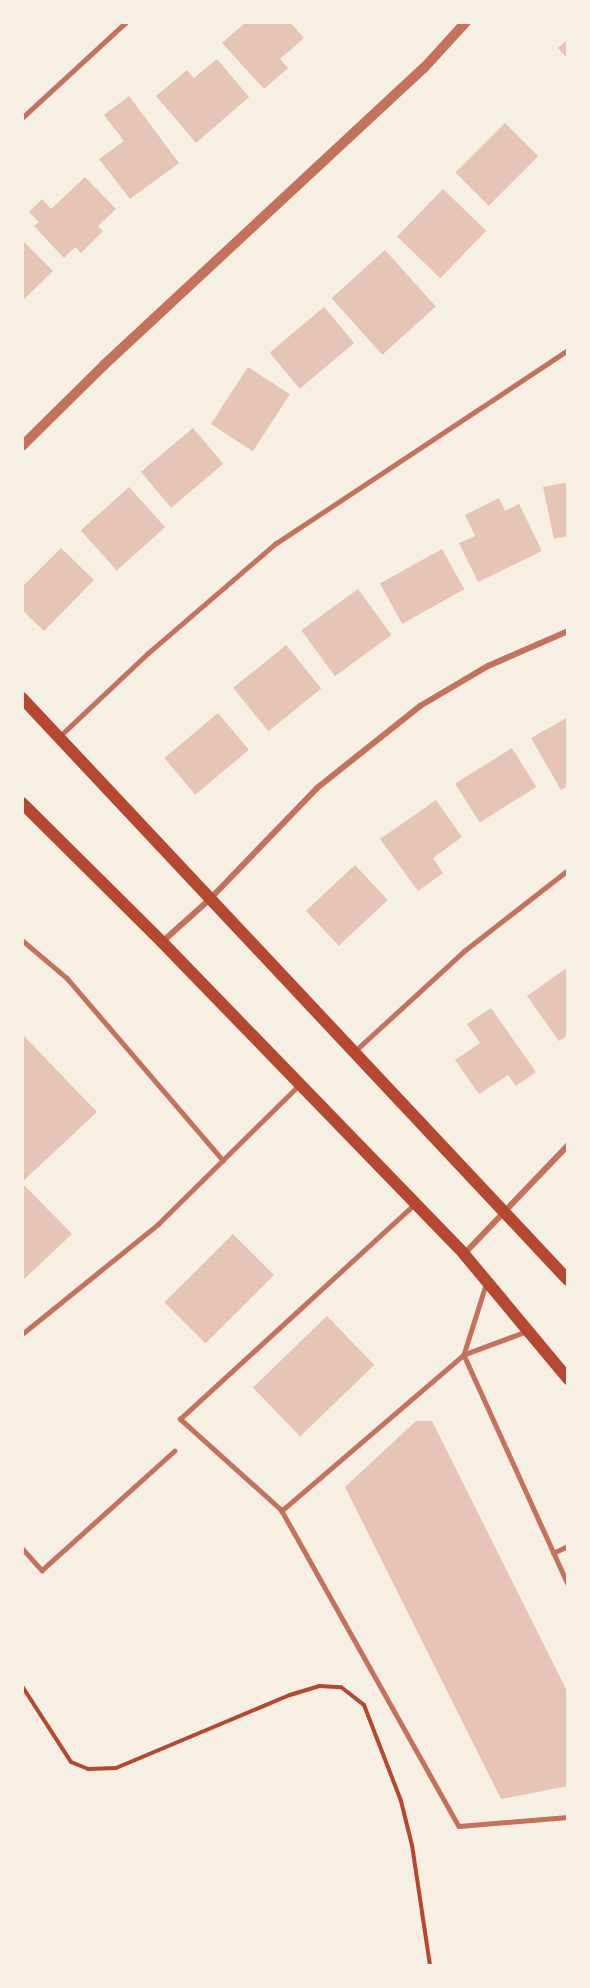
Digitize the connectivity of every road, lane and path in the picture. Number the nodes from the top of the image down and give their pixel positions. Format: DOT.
graph roads {
  1 [pos="126,22"];
  2 [pos="466,22"];
  3 [pos="22,118"];
  4 [pos="567,350"];
  5 [pos="22,446"];
  6 [pos="567,631"];
  7 [pos="22,698"];
  8 [pos="58,737"];
  9 [pos="22,803"];
  10 [pos="567,870"];
  11 [pos="209,900"];
  12 [pos="22,940"];
  13 [pos="162,942"];
  14 [pos="353,1052"];
  15 [pos="300,1084"];
  16 [pos="567,1145"];
  17 [pos="223,1160"];
  18 [pos="415,1204"];
  19 [pos="505,1213"];
  20 [pos="464,1254"];
  21 [pos="487,1281"];
  22 [pos="567,1281"];
  23 [pos="528,1331"];
  24 [pos="22,1334"];
  25 [pos="464,1354"];
  26 [pos="567,1379"];
  27 [pos="174,1451"];
  28 [pos="282,1511"];
  29 [pos="567,1546"];
  30 [pos="22,1548"];
  31 [pos="553,1553"];
  32 [pos="567,1584"];
  33 [pos="22,1686"];
  34 [pos="567,1817"];
  35 [pos="430,1965"];
  1 -- 3 [label="lane"];
  2 -- 5 [label="street"];
  4 -- 8 [label="lane"];
  6 -- 11 [label="street"];
  7 -- 8 [label="main road"];
  8 -- 11 [label="main road"];
  9 -- 13 [label="main road"];
  10 -- 14 [label="lane"];
  11 -- 13 [label="street"];
  11 -- 14 [label="main road"];
  12 -- 17 [label="lane"];
  13 -- 15 [label="main road"];
  14 -- 19 [label="main road"];
  15 -- 17 [label="lane"];
  15 -- 18 [label="main road"];
  16 -- 19 [label="street"];
  17 -- 24 [label="lane"];
  18 -- 20 [label="main road"];
  18 -- 28 [label="lane"];
  19 -- 20 [label="street"];
  19 -- 22 [label="main road"];
  20 -- 21 [label="main road"];
  21 -- 23 [label="main road"];
  21 -- 25 [label="lane"];
  23 -- 25 [label="lane"];
  23 -- 26 [label="main road"];
  25 -- 28 [label="lane"];
  25 -- 31 [label="lane"];
  27 -- 30 [label="lane"];
  28 -- 34 [label="lane"];
  29 -- 31 [label="lane"];
  31 -- 32 [label="lane"];
  33 -- 35 [label="path"];
}
